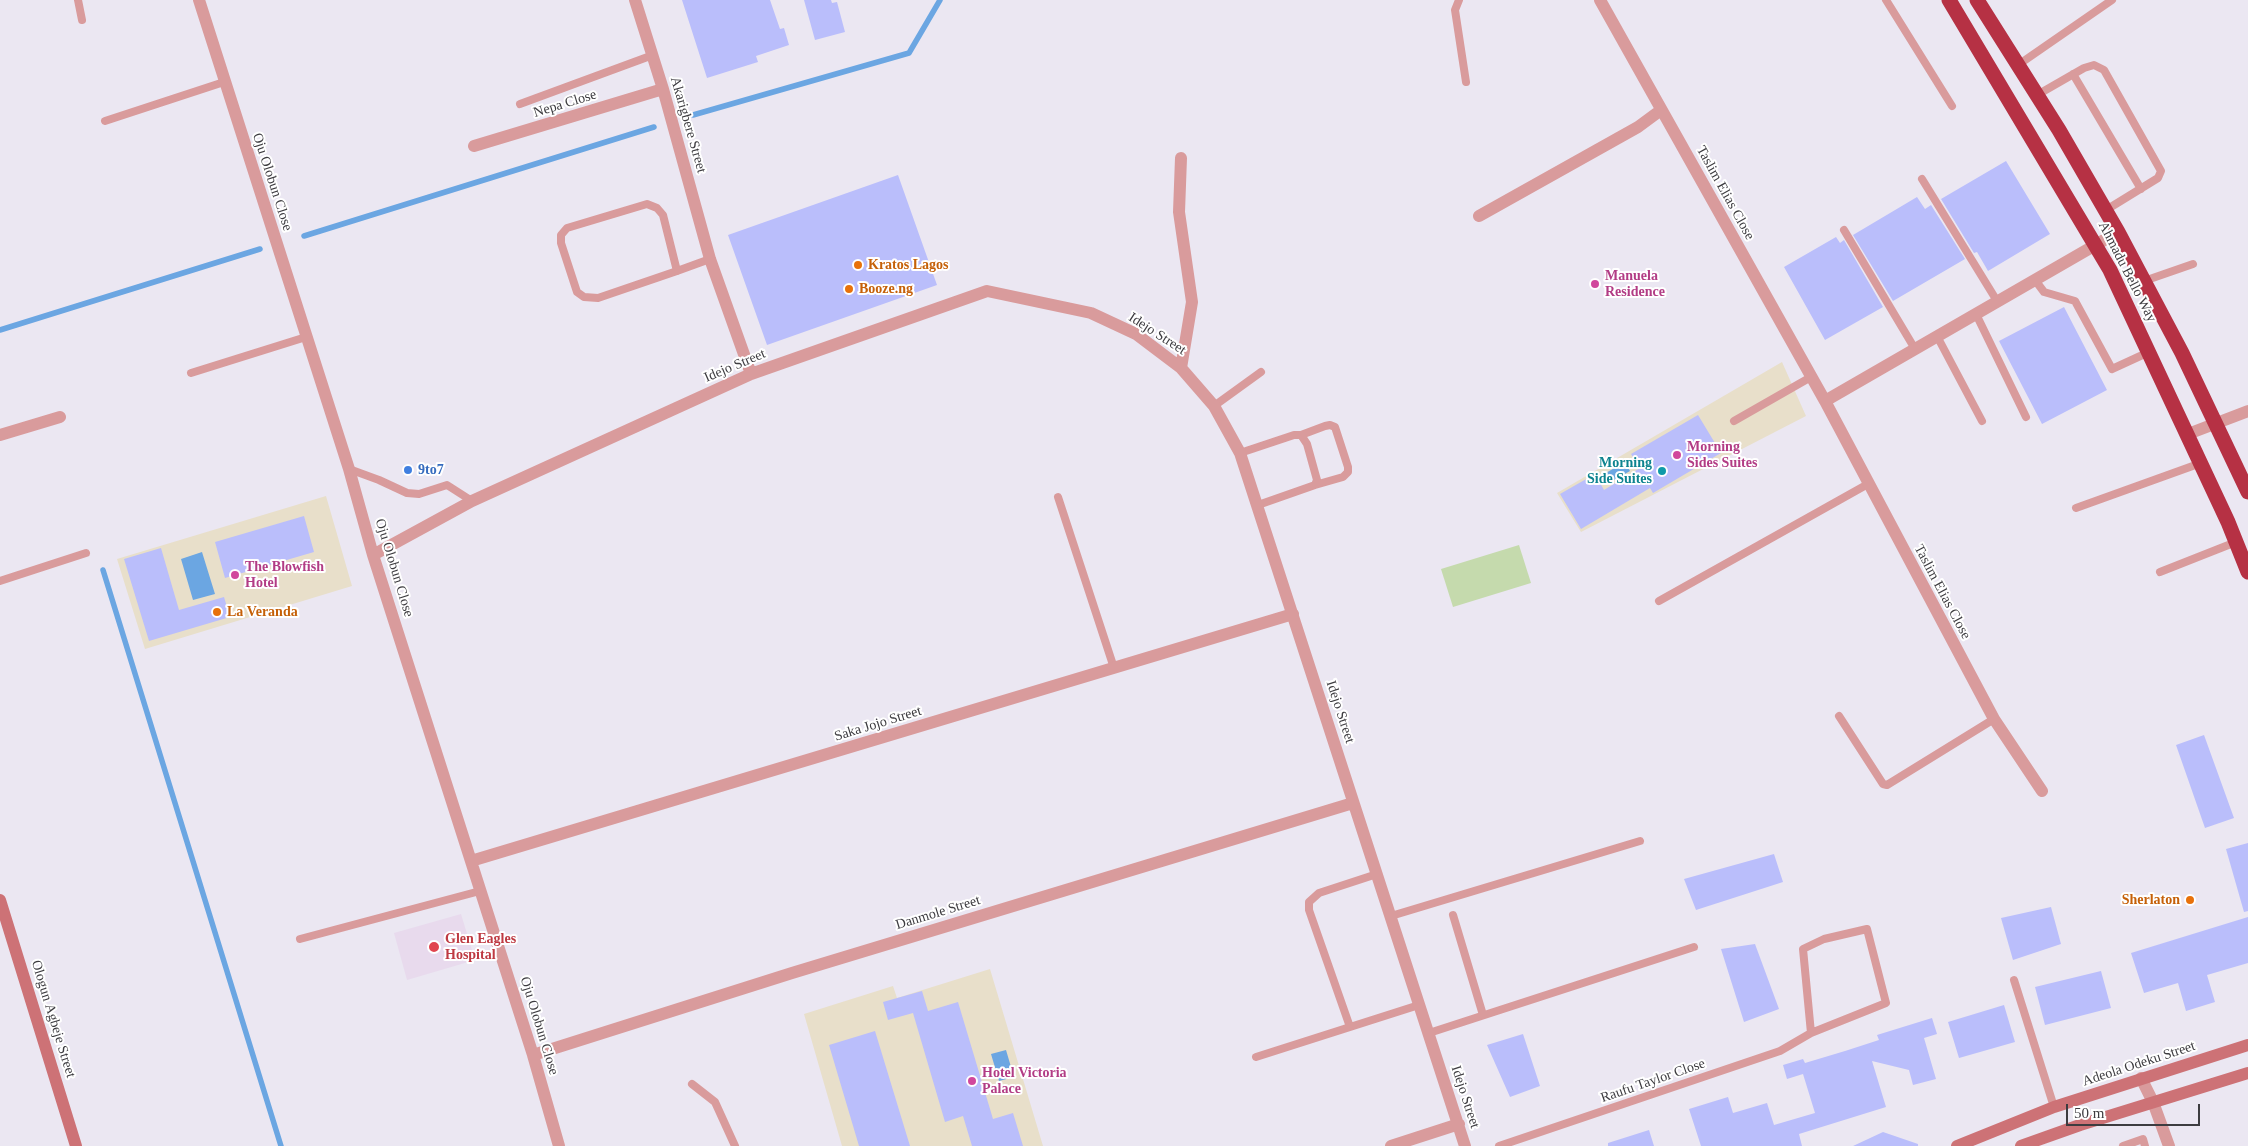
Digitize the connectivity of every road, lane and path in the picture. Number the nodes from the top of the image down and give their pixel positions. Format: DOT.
graph roads {
  1 [pos="78,0"];
  2 [pos="199,0"];
  3 [pos="635,0"];
  4 [pos="1458,0"];
  5 [pos="1600,0"];
  6 [pos="1886,0"];
  7 [pos="1949,0"];
  8 [pos="1978,0"];
  9 [pos="2112,0"];
  10 [pos="82,20"];
  11 [pos="653,55"];
  12 [pos="2018,65"];
  13 [pos="2072,74"];
  14 [pos="224,82"];
  15 [pos="1466,82"];
  16 [pos="663,89"];
  17 [pos="2037,95"];
  18 [pos="520,104"];
  19 [pos="1952,106"];
  20 [pos="1661,110"];
  21 [pos="104,121"];
  22 [pos="474,146"];
  23 [pos="1181,158"];
  24 [pos="1922,179"];
  25 [pos="2141,188"];
  26 [pos="2106,210"];
  27 [pos="1479,216"];
  28 [pos="1844,230"];
  29 [pos="2118,232"];
  30 [pos="2096,245"];
  31 [pos="710,260"];
  32 [pos="2193,264"];
  33 [pos="677,271"];
  34 [pos="2035,280"];
  35 [pos="2144,281"];
  36 [pos="1998,301"];
  37 [pos="1976,314"];
  38 [pos="306,337"];
  39 [pos="1938,338"];
  40 [pos="1915,349"];
  41 [pos="2149,352"];
  42 [pos="1181,368"];
  43 [pos="1261,372"];
  44 [pos="191,373"];
  45 [pos="751,374"];
  46 [pos="1811,378"];
  47 [pos="1825,401"];
  48 [pos="1214,406"];
  49 [pos="2248,411"];
  50 [pos="60,417"];
  51 [pos="2026,417"];
  52 [pos="1734,420"];
  53 [pos="1982,421"];
  54 [pos="2217,423"];
  55 [pos="2188,434"];
  56 [pos="0,435"];
  57 [pos="1300,435"];
  58 [pos="1240,453"];
  59 [pos="2201,462"];
  60 [pos="349,469"];
  61 [pos="1868,484"];
  62 [pos="1315,485"];
  63 [pos="2248,492"];
  64 [pos="1058,498"];
  65 [pos="472,501"];
  66 [pos="1258,505"];
  67 [pos="2076,508"];
  68 [pos="2236,542"];
  69 [pos="86,553"];
  70 [pos="374,555"];
  71 [pos="2160,572"];
  72 [pos="2248,572"];
  73 [pos="0,581"];
  74 [pos="1659,601"];
  75 [pos="1293,614"];
  76 [pos="1114,668"];
  77 [pos="1839,716"];
  78 [pos="1994,719"];
  79 [pos="2042,792"];
  80 [pos="1354,803"];
  81 [pos="1640,841"];
  82 [pos="471,861"];
  83 [pos="1377,874"];
  84 [pos="480,891"];
  85 [pos="0,900"];
  86 [pos="1453,915"];
  87 [pos="1391,916"];
  88 [pos="300,939"];
  89 [pos="1694,947"];
  90 [pos="2014,980"];
  91 [pos="1419,1005"];
  92 [pos="1483,1016"];
  93 [pos="1350,1027"];
  94 [pos="1429,1033"];
  95 [pos="1811,1033"];
  96 [pos="2248,1045"];
  97 [pos="533,1056"];
  98 [pos="1256,1057"];
  99 [pos="2248,1073"];
  100 [pos="2141,1078"];
  101 [pos="692,1084"];
  102 [pos="2154,1102"];
  103 [pos="2054,1107"];
  104 [pos="1459,1124"];
  105 [pos="76,1146"];
  106 [pos="559,1146"];
  107 [pos="734,1146"];
  108 [pos="1391,1146"];
  109 [pos="1465,1146"];
  110 [pos="1499,1146"];
  111 [pos="1957,1146"];
  112 [pos="2021,1146"];
  113 [pos="2123,1146"];
  114 [pos="2145,1146"];
  115 [pos="2169,1146"];
  1 -- 10 [label="lane"];
  2 -- 14 [label="street, Oju Olobun Close"];
  3 -- 11 [label="street, Akarigbere Street"];
  4 -- 15 [label="lane"];
  5 -- 20 [label="street, Taslim Elias Close"];
  6 -- 19 [label="lane"];
  7 -- 30 [label="highway, Ahmadu Bello Way"];
  8 -- 12 [label="highway, Ahmadu Bello Way"];
  9 -- 12 [label="lane"];
  11 -- 16 [label="street, Akarigbere Street"];
  11 -- 18 [label="lane"];
  12 -- 17 [label="highway, Ahmadu Bello Way"];
  13 -- 17 [label="lane"];
  13 -- 25 [label="lane"];
  13 -- 25 [label="lane"];
  14 -- 21 [label="lane"];
  14 -- 38 [label="street, Oju Olobun Close"];
  16 -- 22 [label="street, Nepa Close"];
  16 -- 31 [label="street, Akarigbere Street"];
  17 -- 26 [label="highway, Ahmadu Bello Way"];
  20 -- 27 [label="street"];
  20 -- 46 [label="street, Taslim Elias Close"];
  23 -- 42 [label="street"];
  24 -- 36 [label="lane"];
  25 -- 26 [label="lane"];
  26 -- 29 [label="highway, Ahmadu Bello Way"];
  28 -- 40 [label="lane"];
  29 -- 30 [label="street"];
  29 -- 35 [label="highway, Ahmadu Bello Way"];
  30 -- 34 [label="street"];
  30 -- 41 [label="highway, Ahmadu Bello Way"];
  31 -- 33 [label="lane"];
  31 -- 45 [label="street, Akarigbere Street"];
  32 -- 35 [label="lane"];
  33 -- 33 [label="lane"];
  34 -- 36 [label="street"];
  34 -- 41 [label="lane"];
  35 -- 54 [label="highway, Ahmadu Bello Way"];
  36 -- 37 [label="street"];
  37 -- 39 [label="street"];
  37 -- 51 [label="lane"];
  38 -- 44 [label="lane"];
  38 -- 60 [label="street, Oju Olobun Close"];
  39 -- 40 [label="street"];
  39 -- 53 [label="lane"];
  40 -- 47 [label="street"];
  41 -- 55 [label="highway, Ahmadu Bello Way"];
  42 -- 45 [label="street, Idejo Street"];
  42 -- 48 [label="street, Idejo Street"];
  43 -- 48 [label="lane"];
  45 -- 65 [label="street, Idejo Street"];
  46 -- 47 [label="street, Taslim Elias Close"];
  46 -- 52 [label="lane"];
  47 -- 61 [label="street, Taslim Elias Close"];
  48 -- 58 [label="street, Idejo Street"];
  49 -- 54 [label="street"];
  50 -- 56 [label="street"];
  54 -- 55 [label="street"];
  54 -- 63 [label="highway, Ahmadu Bello Way"];
  55 -- 59 [label="highway, Ahmadu Bello Way"];
  57 -- 58 [label="lane"];
  57 -- 62 [label="lane"];
  57 -- 62 [label="lane"];
  58 -- 66 [label="street, Idejo Street"];
  59 -- 67 [label="lane"];
  59 -- 68 [label="highway, Ahmadu Bello Way"];
  60 -- 65 [label="lane"];
  60 -- 70 [label="street, Oju Olobun Close"];
  61 -- 74 [label="lane"];
  61 -- 78 [label="street, Taslim Elias Close"];
  62 -- 66 [label="lane"];
  64 -- 76 [label="lane"];
  65 -- 70 [label="street, Idejo Street"];
  66 -- 75 [label="street, Idejo Street"];
  68 -- 71 [label="lane"];
  68 -- 72 [label="highway, Ahmadu Bello Way"];
  69 -- 73 [label="lane"];
  70 -- 82 [label="street, Oju Olobun Close"];
  75 -- 76 [label="street, Saka Jojo Street"];
  75 -- 80 [label="street, Idejo Street"];
  76 -- 82 [label="street, Saka Jojo Street"];
  77 -- 78 [label="lane"];
  78 -- 79 [label="street, Taslim Elias Close"];
  80 -- 83 [label="street, Idejo Street"];
  80 -- 97 [label="street, Danmole Street"];
  81 -- 87 [label="lane"];
  82 -- 84 [label="street, Oju Olobun Close"];
  83 -- 87 [label="street, Idejo Street"];
  83 -- 93 [label="lane"];
  84 -- 88 [label="lane"];
  84 -- 97 [label="street, Oju Olobun Close"];
  85 -- 105 [label="main road, Ologun Agbeje Street"];
  86 -- 92 [label="lane"];
  87 -- 91 [label="street, Idejo Street"];
  89 -- 92 [label="lane"];
  90 -- 103 [label="lane"];
  91 -- 93 [label="lane"];
  91 -- 94 [label="street, Idejo Street"];
  92 -- 94 [label="lane"];
  93 -- 98 [label="lane"];
  94 -- 104 [label="street, Idejo Street"];
  95 -- 95 [label="lane, Raufu Taylor Close"];
  95 -- 110 [label="lane, Raufu Taylor Close"];
  96 -- 100 [label="main road, Adeola Odeku Street"];
  97 -- 106 [label="street, Oju Olobun Close"];
  99 -- 102 [label="main road"];
  100 -- 102 [label="street"];
  100 -- 103 [label="main road, Adeola Odeku Street"];
  101 -- 107 [label="lane"];
  102 -- 112 [label="main road"];
  102 -- 115 [label="street"];
  103 -- 111 [label="main road, Adeola Odeku Street"];
  104 -- 108 [label="street"];
  104 -- 109 [label="street, Idejo Street"];
  113 -- 114 [label="lane"];
}
